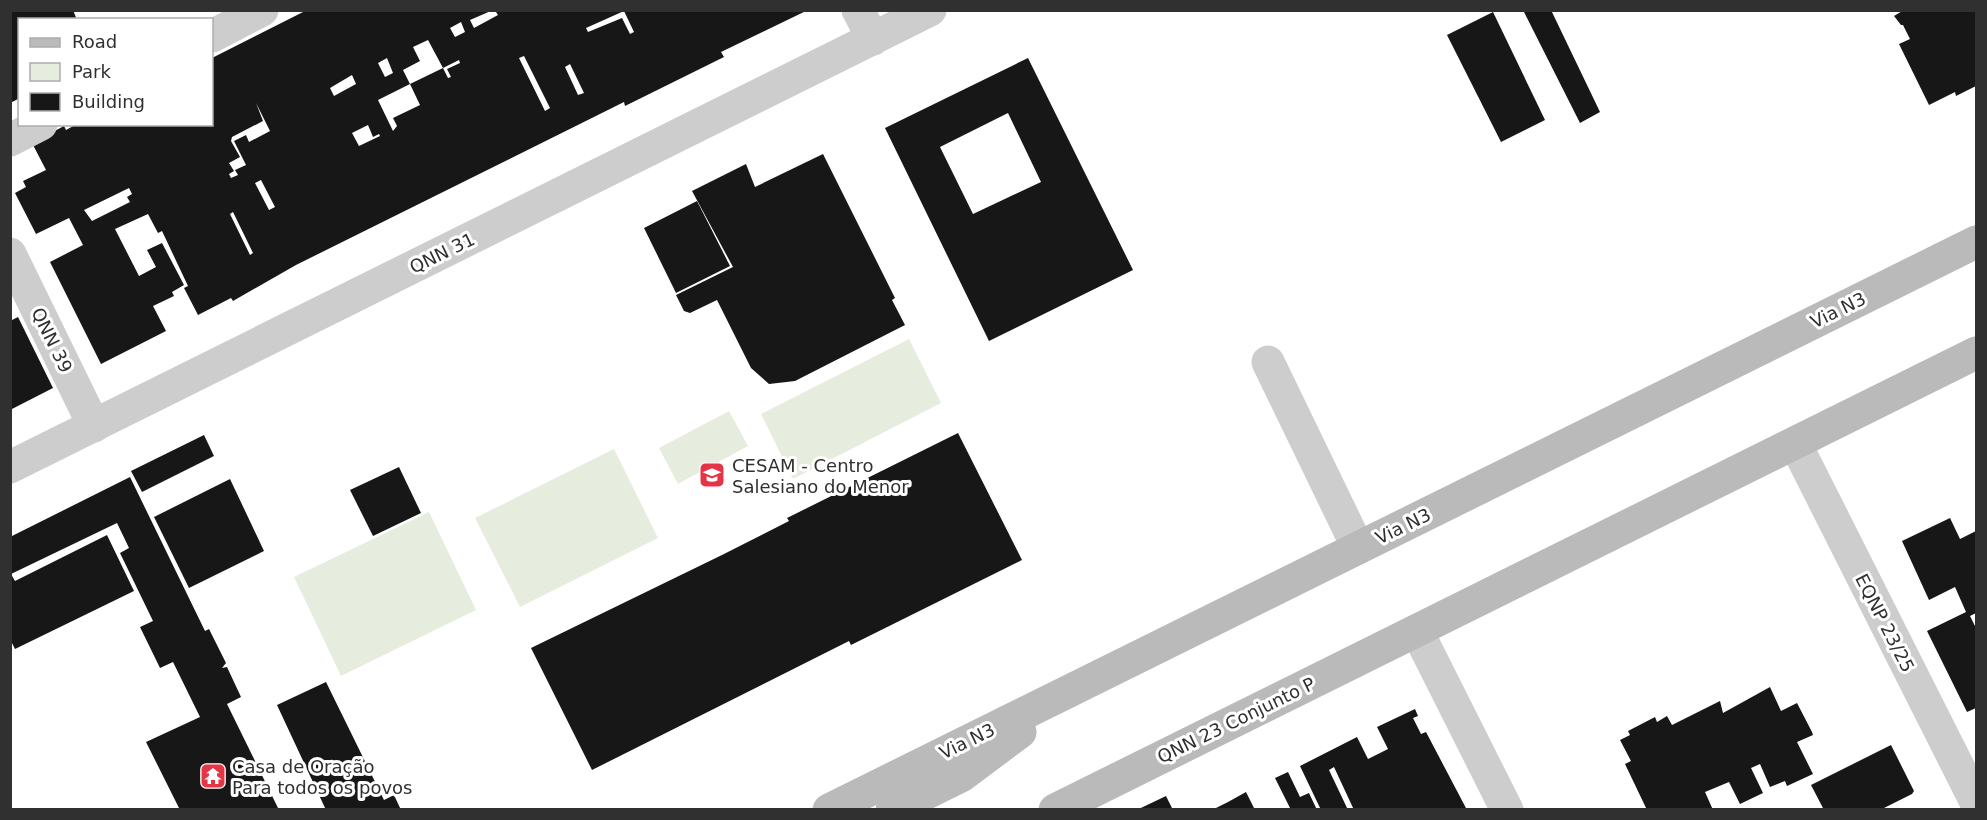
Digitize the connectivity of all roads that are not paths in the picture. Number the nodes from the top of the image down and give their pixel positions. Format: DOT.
graph roads {
  1 [pos="262,10"];
  2 [pos="858,10"];
  3 [pos="930,10"];
  4 [pos="213,35"];
  5 [pos="873,39"];
  6 [pos="37,126"];
  7 [pos="10,140"];
  8 [pos="1977,242"];
  9 [pos="10,254"];
  10 [pos="1977,353"];
  11 [pos="1268,362"];
  12 [pos="94,426"];
  13 [pos="1795,443"];
  14 [pos="10,467"];
  15 [pos="1358,548"];
  16 [pos="1417,630"];
  17 [pos="1087,682"];
  18 [pos="1969,769"];
  19 [pos="1977,802"];
  20 [pos="829,810"];
  21 [pos="892,810"];
  22 [pos="1055,810"];
  23 [pos="1507,810"];
  1 -- 4 [label="street"];
  2 -- 5 [label="street"];
  3 -- 5 [label="street"];
  5 -- 12 [label="street, QNN 31"];
  6 -- 7 [label="street"];
  8 -- 15 [label="main road, Via N3"];
  9 -- 12 [label="street, QNN 39"];
  10 -- 13 [label="main road"];
  11 -- 15 [label="street"];
  12 -- 14 [label="street, QNN 31"];
  13 -- 16 [label="main road"];
  13 -- 18 [label="street, EQNP 23/25"];
  15 -- 17 [label="main road, Via N3"];
  16 -- 22 [label="main road, QNN 23 Conjunto P"];
  16 -- 23 [label="street"];
  17 -- 20 [label="main road, Via N3"];
  17 -- 21 [label="main road"];
  18 -- 19 [label="street, EQNP 23/25"];
}
